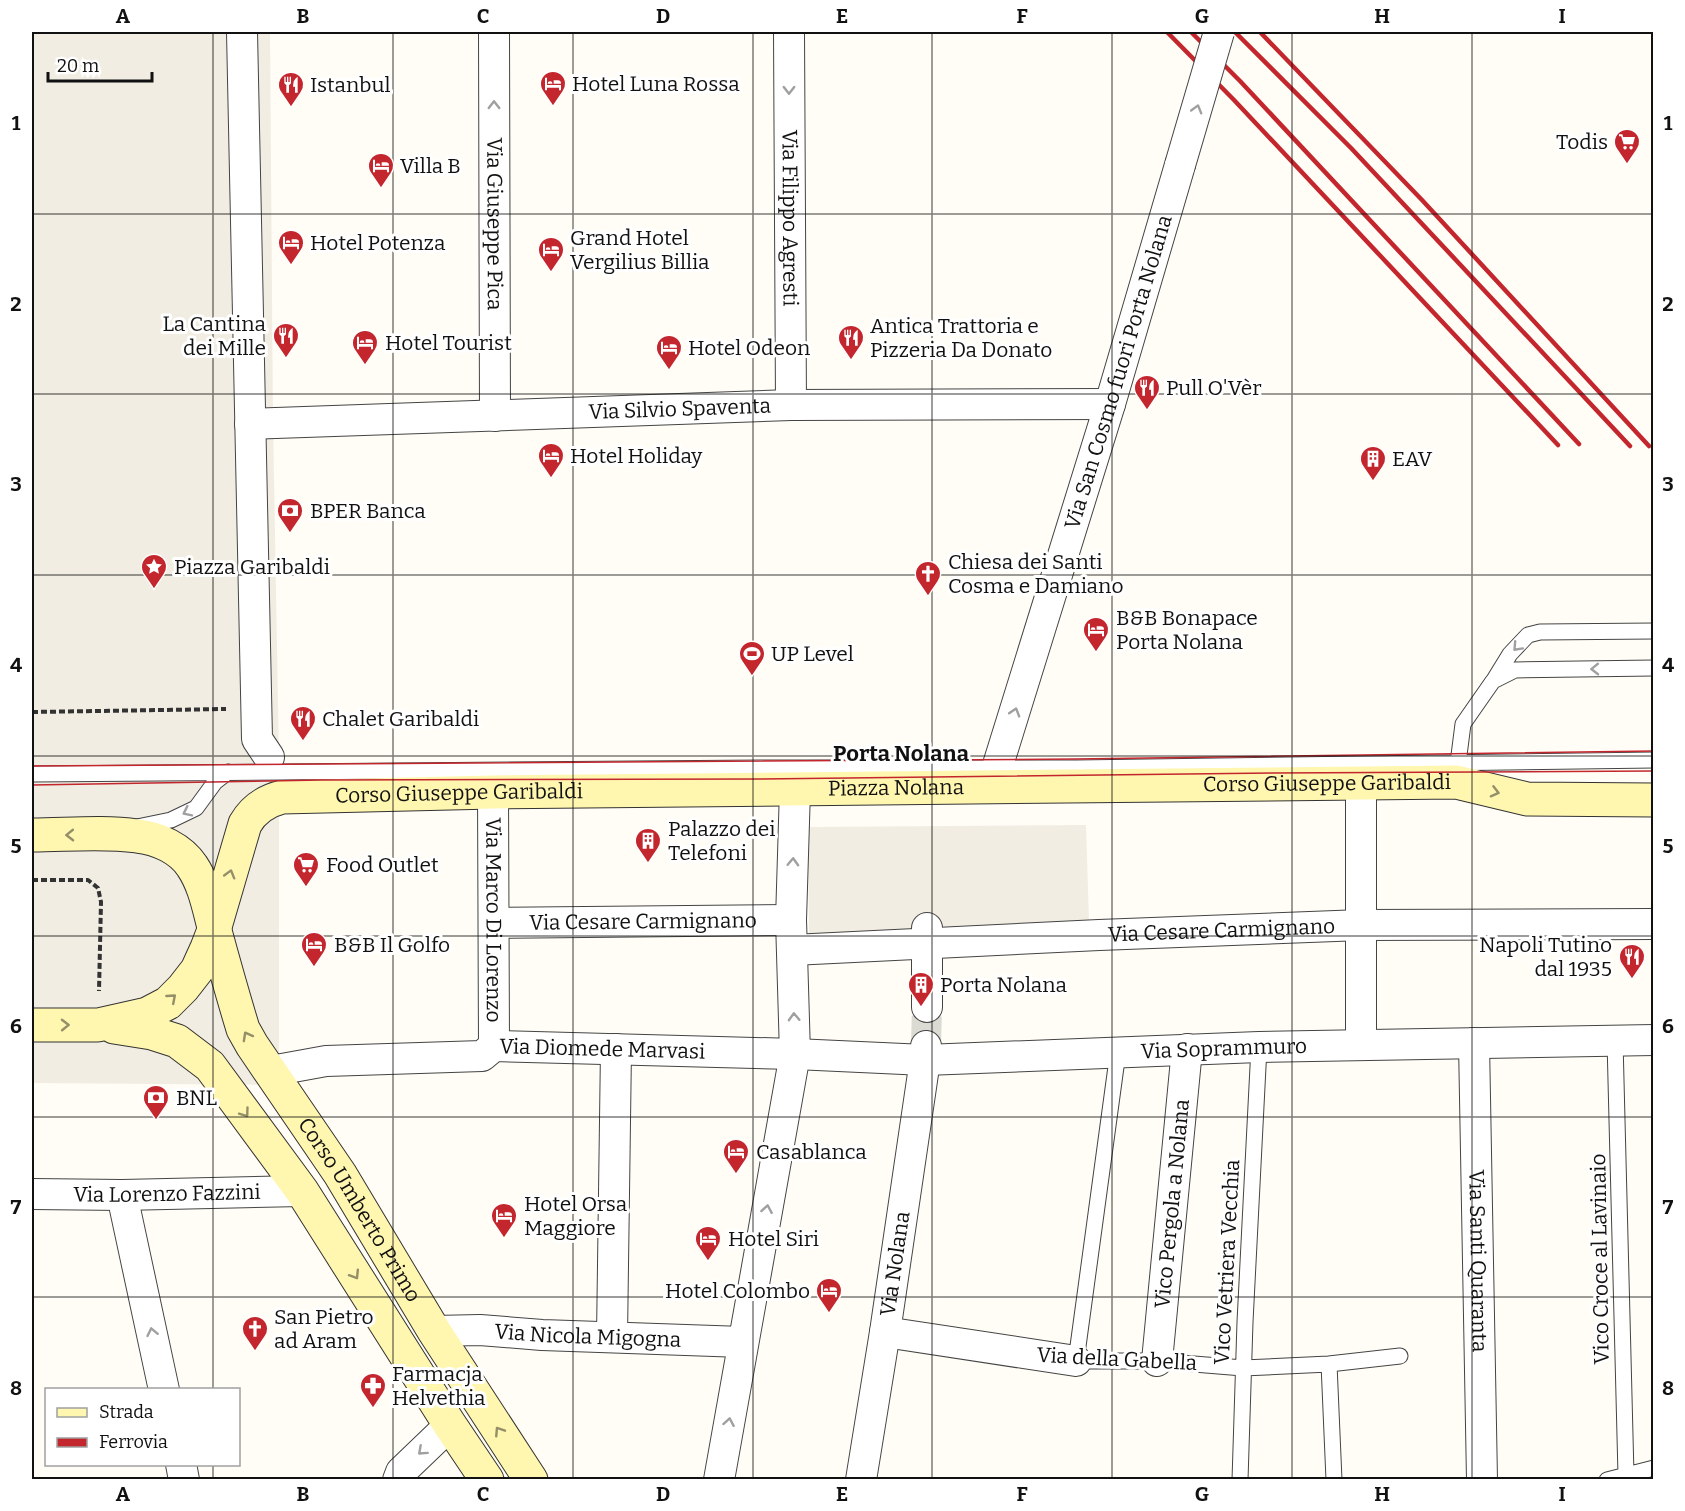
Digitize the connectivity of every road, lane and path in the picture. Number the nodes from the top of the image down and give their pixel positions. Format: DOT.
graph roads {
  1 [pos="242,32"];
  2 [pos="494,32"];
  3 [pos="789,32"];
  4 [pos="1219,32"];
  5 [pos="791,405"];
  6 [pos="1110,405"];
  7 [pos="495,416"];
  8 [pos="250,424"];
  9 [pos="1653,631"];
  10 [pos="1653,668"];
  11 [pos="1493,681"];
  12 [pos="256,709"];
  13 [pos="32,712"];
  14 [pos="269,758"];
  15 [pos="1653,760"];
  16 [pos="228,772"];
  17 [pos="344,772"];
  18 [pos="1457,773"];
  19 [pos="32,774"];
  20 [pos="997,777"];
  21 [pos="795,778"];
  22 [pos="1361,783"];
  23 [pos="494,792"];
  24 [pos="282,797"];
  25 [pos="1653,800"];
  26 [pos="104,834"];
  27 [pos="33,835"];
  28 [pos="32,880"];
  29 [pos="495,923"];
  30 [pos="1653,924"];
  31 [pos="1362,926"];
  32 [pos="214,930"];
  33 [pos="792,935"];
  34 [pos="927,936"];
  35 [pos="99,991"];
  36 [pos="927,1007"];
  37 [pos="32,1025"];
  38 [pos="98,1025"];
  39 [pos="1653,1040"];
  40 [pos="1615,1041"];
  41 [pos="1474,1043"];
  42 [pos="1361,1044"];
  43 [pos="494,1046"];
  44 [pos="1259,1047"];
  45 [pos="1187,1049"];
  46 [pos="616,1050"];
  47 [pos="1118,1052"];
  48 [pos="926,1053"];
  49 [pos="795,1054"];
  50 [pos="271,1071"];
  51 [pos="302,1191"];
  52 [pos="32,1194"];
  53 [pos="122,1195"];
  54 [pos="434,1331"];
  55 [pos="885,1332"];
  56 [pos="612,1337"];
  57 [pos="743,1342"];
  58 [pos="1400,1356"];
  59 [pos="1157,1360"];
  60 [pos="1076,1361"];
  61 [pos="1329,1364"];
  62 [pos="1243,1368"];
  63 [pos="164,1388"];
  64 [pos="450,1425"];
  65 [pos="1653,1468"];
  66 [pos="1626,1475"];
  67 [pos="398,1479"];
  68 [pos="487,1479"];
  69 [pos="531,1479"];
  70 [pos="719,1479"];
  71 [pos="861,1479"];
  72 [pos="1240,1479"];
  73 [pos="1334,1479"];
  74 [pos="1482,1479"];
  75 [pos="1607,1479"];
  1 -- 8 [label="street"];
  7 -- 2 [label="street, Via Giuseppe Pica, one-way"];
  3 -- 5 [label="street, Via Filippo Agresti, one-way"];
  6 -- 4 [label="street, Via San Cosmo fuori Porta Nolana, one-way, bridge"];
  5 -- 6 [label="street, Via Silvio Spaventa"];
  5 -- 7 [label="street, Via Silvio Spaventa"];
  20 -- 6 [label="street, Via San Cosmo fuori Porta Nolana, one-way"];
  7 -- 8 [label="street, Via Silvio Spaventa"];
  8 -- 12 [label="street"];
  9 -- 11 [label="lane, one-way"];
  10 -- 11 [label="lane, one-way"];
  11 -- 18 [label="lane"];
  12 -- 13 [label="path"];
  12 -- 14 [label="street"];
  15 -- 18 [label="lane"];
  16 -- 17 [label="lane"];
  16 -- 19 [label="lane"];
  16 -- 26 [label="lane, one-way"];
  17 -- 21 [label="lane"];
  17 -- 24 [label="lane"];
  18 -- 20 [label="lane"];
  18 -- 22 [label="main road, Corso Giuseppe Garibaldi"];
  18 -- 25 [label="main road, Corso Giuseppe Garibaldi, one-way"];
  20 -- 21 [label="main road, Piazza Nolana"];
  20 -- 22 [label="main road, Corso Giuseppe Garibaldi"];
  21 -- 23 [label="main road, Corso Giuseppe Garibaldi"];
  33 -- 21 [label="street, one-way"];
  22 -- 31 [label="street"];
  23 -- 24 [label="main road, Corso Giuseppe Garibaldi"];
  23 -- 29 [label="street, Via Marco Di Lorenzo"];
  32 -- 24 [label="main road, Corso Giuseppe Garibaldi, one-way"];
  26 -- 27 [label="main road, Corso Umberto Primo, one-way"];
  26 -- 32 [label="main road, Corso Umberto Primo"];
  28 -- 35 [label="path"];
  29 -- 33 [label="street, Via Cesare Carmignano"];
  29 -- 43 [label="street, Via Marco Di Lorenzo"];
  30 -- 31 [label="street, Via Cesare Carmignano"];
  31 -- 34 [label="street, Via Cesare Carmignano"];
  31 -- 42 [label="street"];
  38 -- 32 [label="main road, Corso Giuseppe Garibaldi, one-way"];
  50 -- 32 [label="main road, Corso Umberto Primo, one-way"];
  33 -- 34 [label="street, Via Cesare Carmignano"];
  49 -- 33 [label="street, one-way"];
  34 -- 36 [label="street"];
  37 -- 38 [label="main road, one-way"];
  38 -- 51 [label="main road, Corso Umberto Primo, one-way"];
  39 -- 40 [label="street, Via Soprammuro"];
  40 -- 41 [label="street, Via Soprammuro"];
  40 -- 66 [label="lane, Vico Croce al Lavinaio"];
  41 -- 42 [label="street, Via Soprammuro"];
  41 -- 74 [label="street, Via Santi Quaranta"];
  42 -- 44 [label="street, Via Soprammuro"];
  43 -- 46 [label="street, Via Diomede Marvasi"];
  43 -- 50 [label="street, Via Diomede Marvasi"];
  44 -- 45 [label="street, Via Soprammuro"];
  44 -- 62 [label="lane, Vico Vetriera Vecchia"];
  45 -- 47 [label="street, Via Soprammuro"];
  45 -- 59 [label="street, Vico Pergola a Nolana"];
  46 -- 49 [label="street, Via Diomede Marvasi"];
  46 -- 56 [label="street"];
  47 -- 48 [label="street, Via Soprammuro"];
  47 -- 60 [label="lane"];
  48 -- 49 [label="street, Via Soprammuro"];
  48 -- 55 [label="street, Via Nolana"];
  57 -- 49 [label="street, one-way"];
  50 -- 54 [label="main road, Corso Umberto Primo"];
  51 -- 53 [label="street, Via Lorenzo Fazzini"];
  51 -- 64 [label="main road, Corso Umberto Primo, one-way"];
  52 -- 53 [label="street, Via Lorenzo Fazzini"];
  63 -- 53 [label="street, one-way"];
  54 -- 56 [label="street, Via Nicola Migogna"];
  69 -- 54 [label="main road, Corso Umberto Primo, one-way"];
  55 -- 60 [label="street, Via della Gabella"];
  55 -- 71 [label="street, Via Nolana"];
  56 -- 57 [label="street, Via Nicola Migogna"];
  70 -- 57 [label="street, one-way"];
  58 -- 61 [label="lane, Via della Gabella"];
  59 -- 60 [label="lane, Via della Gabella"];
  59 -- 62 [label="lane, Via della Gabella"];
  61 -- 62 [label="lane, Via della Gabella"];
  61 -- 73 [label="lane"];
  62 -- 72 [label="lane, Vico Vetriera Vecchia"];
  64 -- 67 [label="street, one-way"];
  64 -- 68 [label="main road, Corso Umberto Primo"];
  65 -- 66 [label="lane"];
  66 -- 75 [label="lane"];
}
